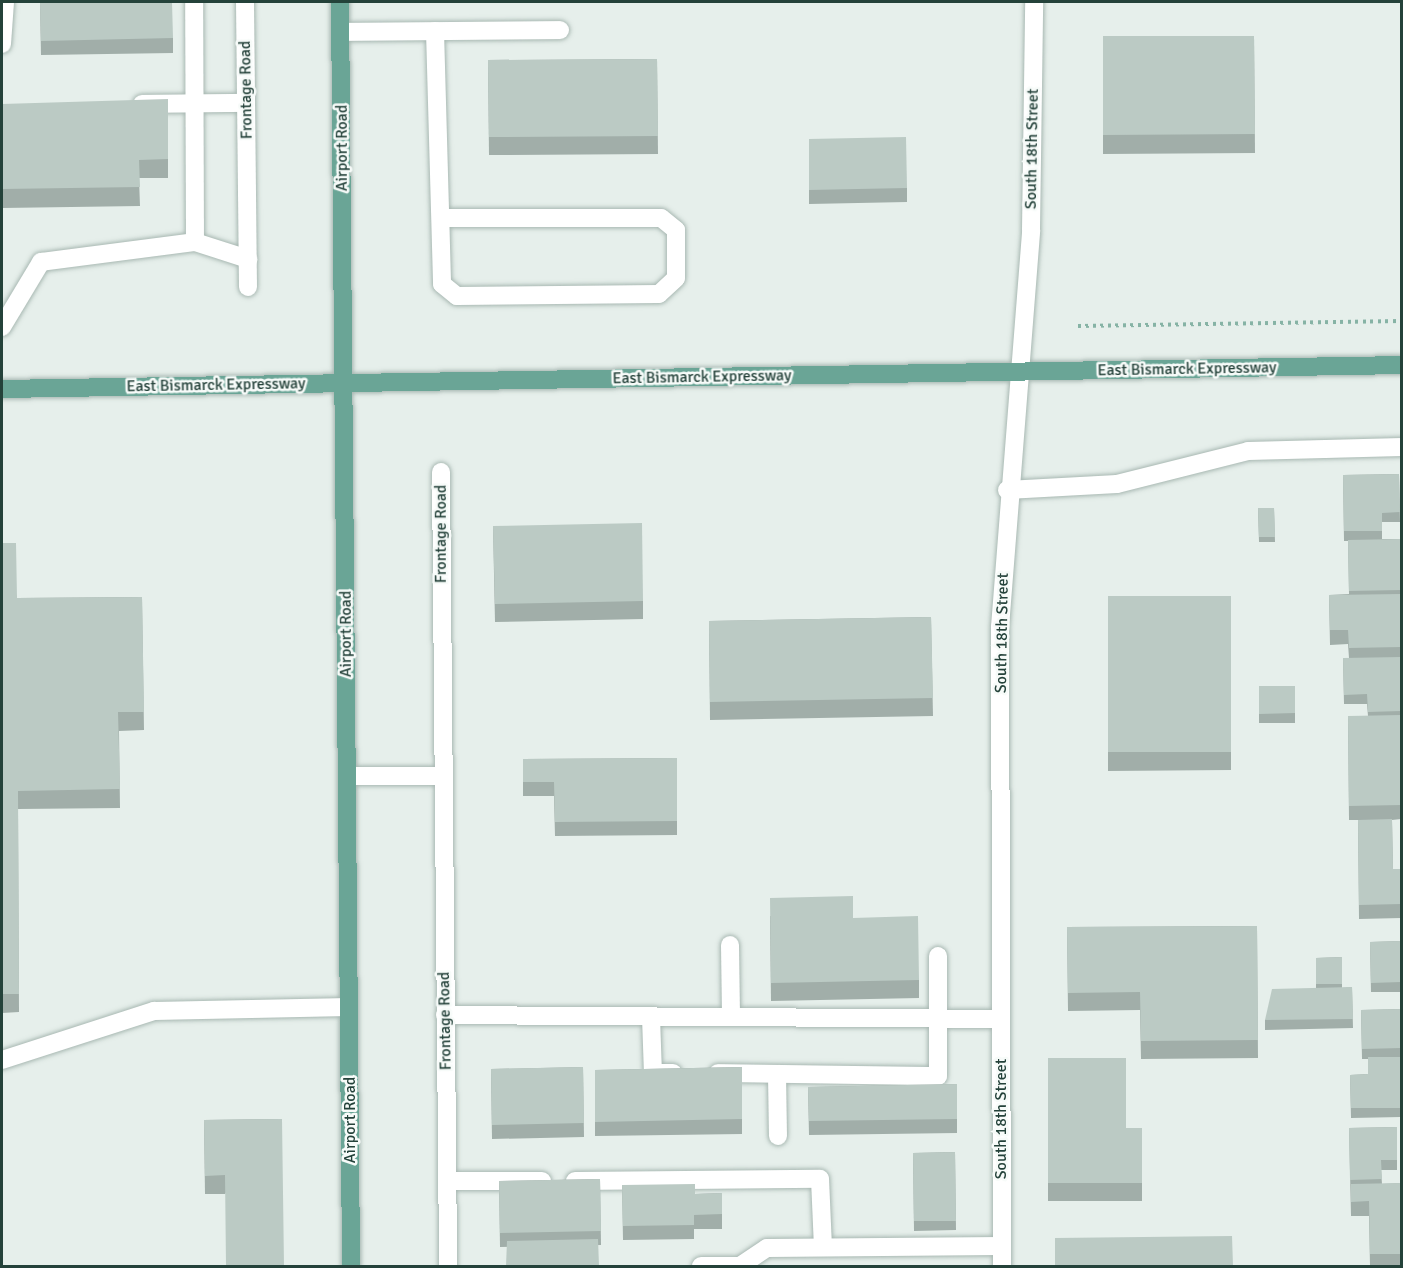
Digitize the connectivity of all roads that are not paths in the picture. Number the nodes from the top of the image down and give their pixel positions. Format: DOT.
graph roads {
  1 [pos="5,2"];
  2 [pos="194,2"];
  3 [pos="244,2"];
  4 [pos="340,2"];
  5 [pos="1034,2"];
  6 [pos="560,30"];
  7 [pos="435,31"];
  8 [pos="341,32"];
  9 [pos="2,44"];
  10 [pos="194,103"];
  11 [pos="246,103"];
  12 [pos="124,104"];
  13 [pos="441,218"];
  14 [pos="195,242"];
  15 [pos="248,259"];
  16 [pos="248,287"];
  17 [pos="2,327"];
  18 [pos="1401,365"];
  19 [pos="1020,372"];
  20 [pos="344,382"];
  21 [pos="2,389"];
  22 [pos="1401,447"];
  23 [pos="441,472"];
  24 [pos="1007,490"];
  25 [pos="347,776"];
  26 [pos="442,776"];
  27 [pos="730,945"];
  28 [pos="938,956"];
  29 [pos="349,1007"];
  30 [pos="445,1015"];
  31 [pos="651,1017"];
  32 [pos="731,1017"];
  33 [pos="938,1019"];
  34 [pos="1001,1019"];
  35 [pos="2,1060"];
  36 [pos="777,1074"];
  37 [pos="778,1136"];
  38 [pos="447,1181"];
  39 [pos="1002,1246"];
  40 [pos="823,1247"];
  41 [pos="351,1266"];
  42 [pos="448,1266"];
  43 [pos="701,1266"];
  44 [pos="1002,1266"];
  1 -- 9 [label="street"];
  2 -- 10 [label="street"];
  3 -- 11 [label="street, Frontage Road"];
  4 -- 8 [label="main road, Airport Road"];
  5 -- 19 [label="street, South 18th Street"];
  6 -- 7 [label="street"];
  7 -- 8 [label="street"];
  7 -- 13 [label="street"];
  8 -- 20 [label="main road, Airport Road"];
  10 -- 11 [label="street"];
  10 -- 12 [label="street"];
  10 -- 14 [label="street"];
  11 -- 15 [label="street, Frontage Road"];
  13 -- 13 [label="street"];
  14 -- 15 [label="street"];
  14 -- 17 [label="street"];
  15 -- 16 [label="street, Frontage Road"];
  18 -- 19 [label="main road, East Bismarck Expressway"];
  19 -- 20 [label="main road, East Bismarck Expressway"];
  19 -- 24 [label="street, South 18th Street"];
  20 -- 21 [label="main road, East Bismarck Expressway"];
  20 -- 25 [label="main road, Airport Road"];
  22 -- 24 [label="street"];
  23 -- 26 [label="street, Frontage Road"];
  24 -- 34 [label="street, South 18th Street"];
  25 -- 26 [label="street"];
  25 -- 29 [label="main road, Airport Road"];
  26 -- 30 [label="street, Frontage Road"];
  27 -- 32 [label="street"];
  28 -- 33 [label="street"];
  29 -- 35 [label="street"];
  29 -- 41 [label="main road, Airport Road"];
  30 -- 31 [label="street"];
  30 -- 38 [label="street, Frontage Road"];
  31 -- 32 [label="street"];
  31 -- 36 [label="street"];
  32 -- 33 [label="street"];
  33 -- 34 [label="street"];
  33 -- 36 [label="street"];
  34 -- 39 [label="street, South 18th Street"];
  36 -- 37 [label="street"];
  38 -- 40 [label="street"];
  38 -- 42 [label="street, Frontage Road"];
  39 -- 40 [label="street"];
  39 -- 44 [label="street, South 18th Street"];
  40 -- 43 [label="street"];
}
